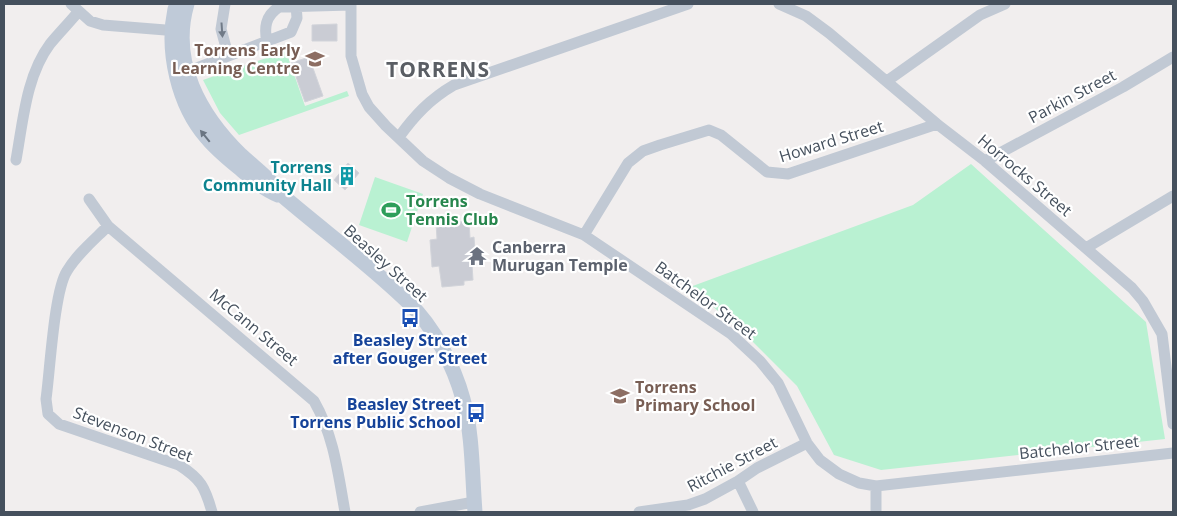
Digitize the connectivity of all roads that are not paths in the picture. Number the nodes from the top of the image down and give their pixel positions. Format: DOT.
graph roads {
  1 [pos="177,4"];
  2 [pos="187,4"];
  3 [pos="225,4"];
  4 [pos="351,4"];
  5 [pos="688,4"];
  6 [pos="779,4"];
  7 [pos="1005,4"];
  8 [pos="296,6"];
  9 [pos="74,8"];
  10 [pos="177,31"];
  11 [pos="267,43"];
  12 [pos="228,55"];
  13 [pos="1173,57"];
  14 [pos="182,74"];
  15 [pos="887,81"];
  16 [pos="937,124"];
  17 [pos="398,137"];
  18 [pos="16,160"];
  19 [pos="985,161"];
  20 [pos="1173,196"];
  21 [pos="89,199"];
  22 [pos="108,226"];
  23 [pos="584,235"];
  24 [pos="1086,248"];
  25 [pos="1168,333"];
  26 [pos="1173,424"];
  27 [pos="808,443"];
  28 [pos="1173,453"];
  29 [pos="738,481"];
  30 [pos="876,486"];
  31 [pos="475,507"];
  32 [pos="666,511"];
  33 [pos="212,512"];
  34 [pos="345,512"];
  35 [pos="420,512"];
  36 [pos="639,512"];
  37 [pos="753,512"];
  38 [pos="876,512"];
  1 -- 10 [label="main road, Beasley Street"];
  2 -- 10 [label="main road, Beasley Street"];
  3 -- 12 [label="street, one-way"];
  4 -- 8 [label="street"];
  4 -- 17 [label="street, Batchelor Street"];
  5 -- 17 [label="street"];
  6 -- 15 [label="street, Horrocks Street"];
  7 -- 15 [label="street"];
  8 -- 11 [label="street"];
  8 -- 11 [label="street"];
  9 -- 10 [label="street"];
  9 -- 18 [label="street"];
  10 -- 14 [label="main road, Beasley Street"];
  11 -- 12 [label="street"];
  12 -- 14 [label="street"];
  13 -- 19 [label="street, Parkin Street"];
  14 -- 31 [label="main road, Beasley Street"];
  15 -- 16 [label="street, Horrocks Street"];
  16 -- 19 [label="street, Horrocks Street"];
  16 -- 23 [label="street, Howard Street"];
  17 -- 23 [label="street, Batchelor Street"];
  19 -- 24 [label="street, Horrocks Street"];
  20 -- 24 [label="street"];
  21 -- 22 [label="street, McCann Street"];
  22 -- 33 [label="street, Stevenson Street"];
  22 -- 34 [label="street, McCann Street"];
  23 -- 27 [label="street, Batchelor Street"];
  24 -- 25 [label="street, Horrocks Street"];
  25 -- 26 [label="street, Horrocks Street"];
  27 -- 29 [label="street, Ritchie Street"];
  27 -- 30 [label="street, Batchelor Street"];
  28 -- 30 [label="street, Batchelor Street"];
  29 -- 32 [label="street, Ritchie Street"];
  29 -- 37 [label="street"];
  30 -- 38 [label="street"];
  31 -- 35 [label="street"];
  32 -- 36 [label="street, Ritchie Street"];
}
